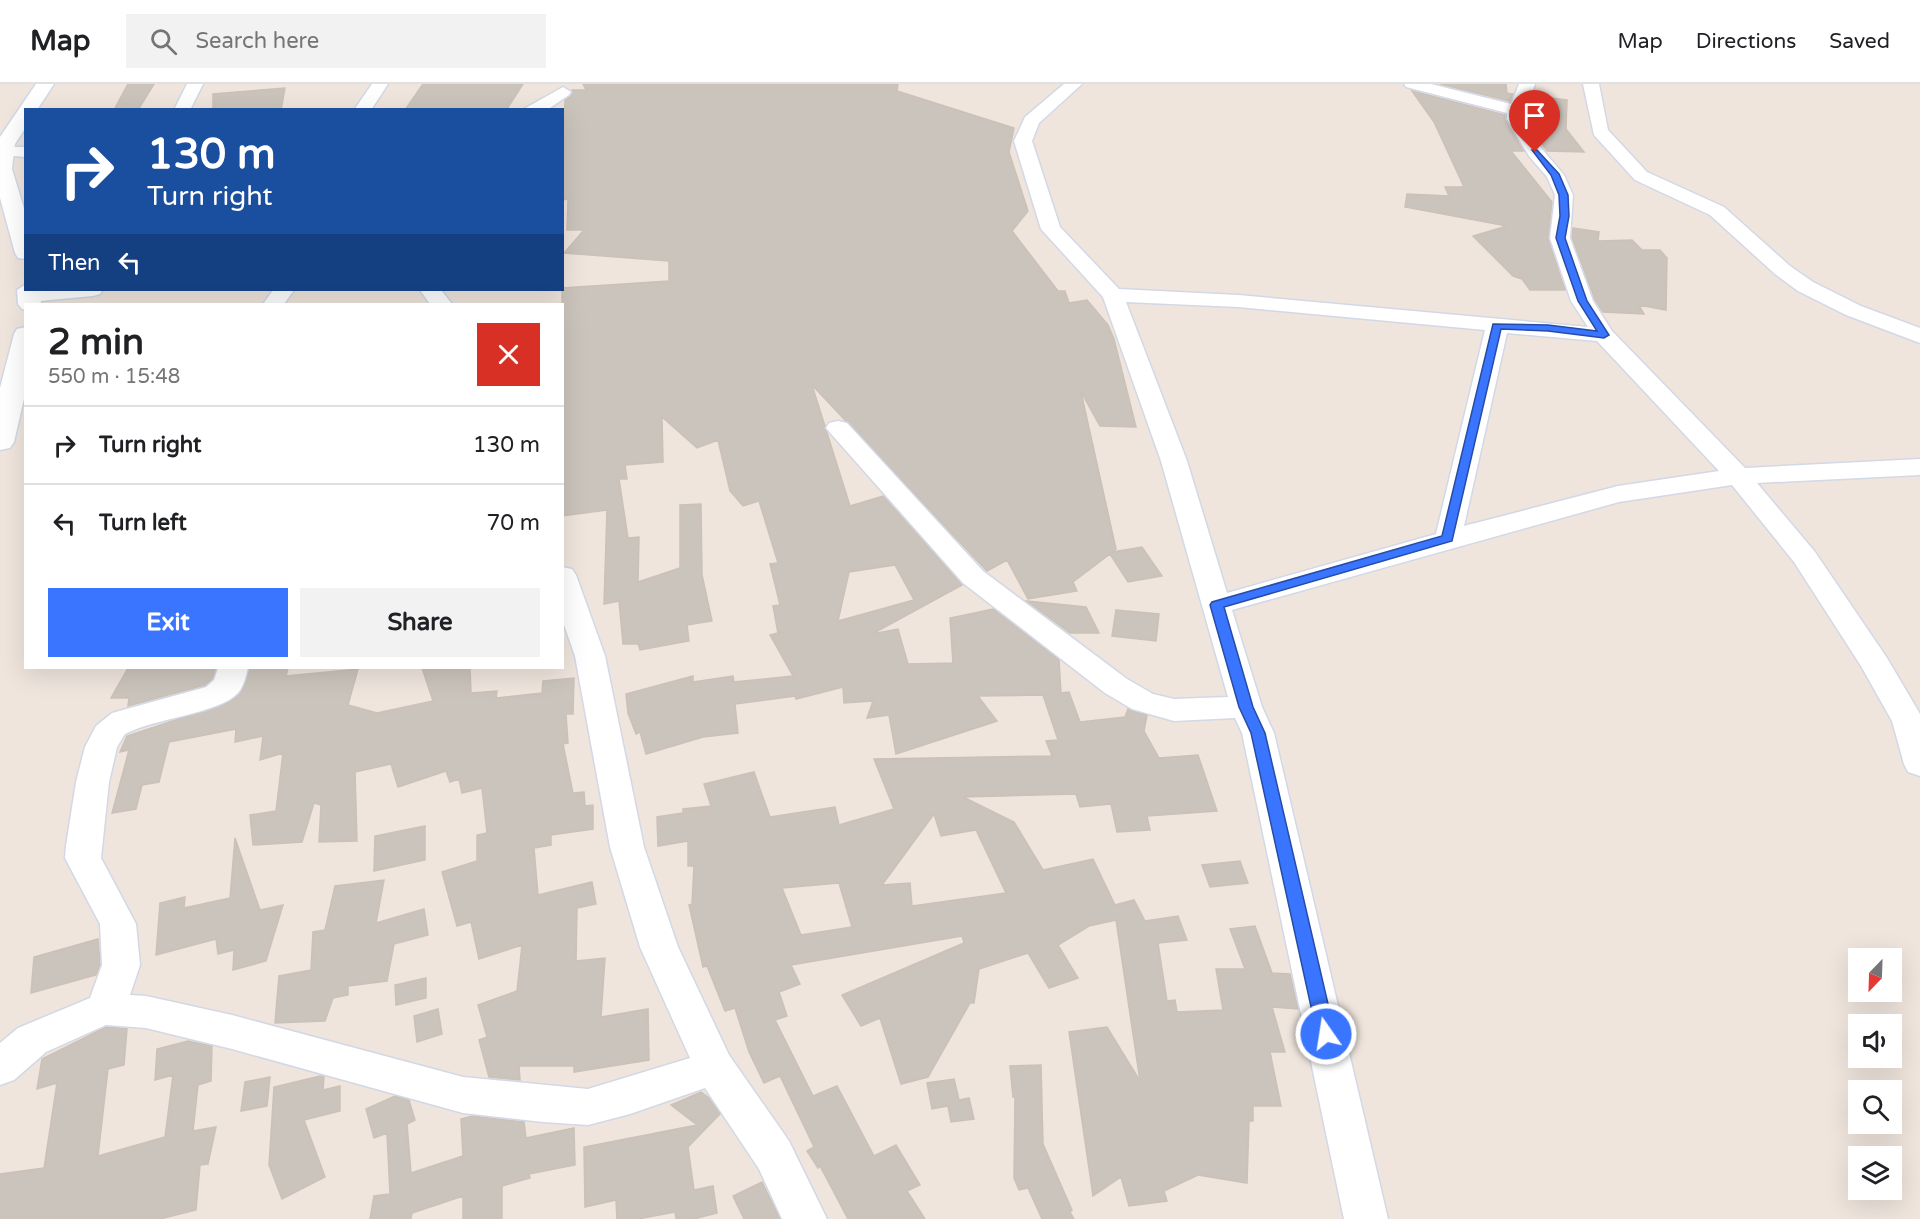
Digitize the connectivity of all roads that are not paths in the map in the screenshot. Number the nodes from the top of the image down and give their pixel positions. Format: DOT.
graph roads {
  1 [pos="45,84"];
  2 [pos="195,84"];
  3 [pos="380,84"];
  4 [pos="1074,84"];
  5 [pos="1412,84"];
  6 [pos="1527,84"];
  7 [pos="1591,84"];
  8 [pos="563,92"];
  9 [pos="29,108"];
  10 [pos="183,108"];
  11 [pos="363,108"];
  12 [pos="536,108"];
  13 [pos="1516,110"];
  14 [pos="24,115"];
  15 [pos="3,146"];
  16 [pos="24,151"];
  17 [pos="24,247"];
  18 [pos="84,291"];
  19 [pos="283,291"];
  20 [pos="431,291"];
  21 [pos="1113,295"];
  22 [pos="29,297"];
  23 [pos="274,303"];
  24 [pos="440,303"];
  25 [pos="1497,326"];
  26 [pos="1604,335"];
  27 [pos="1920,336"];
  28 [pos="24,342"];
  29 [pos="838,428"];
  30 [pos="0,441"];
  31 [pos="1920,467"];
  32 [pos="1737,476"];
  33 [pos="1448,539"];
  34 [pos="564,585"];
  35 [pos="1217,605"];
  36 [pos="233,669"];
  37 [pos="1246,707"];
  38 [pos="1920,764"];
  39 [pos="105,1009"];
  40 [pos="714,1067"];
  41 [pos="0,1068"];
  42 [pos="805,1219"];
  43 [pos="1366,1219"];
  1 -- 9 [label="street"];
  2 -- 10 [label="street"];
  3 -- 11 [label="street"];
  4 -- 21 [label="street"];
  5 -- 13 [label="street"];
  6 -- 13 [label="street"];
  7 -- 27 [label="street"];
  8 -- 12 [label="street"];
  13 -- 26 [label="street"];
  14 -- 15 [label="street"];
  15 -- 16 [label="street"];
  15 -- 17 [label="street"];
  18 -- 22 [label="street"];
  19 -- 23 [label="street"];
  20 -- 24 [label="street"];
  21 -- 25 [label="street"];
  21 -- 35 [label="street"];
  25 -- 26 [label="street"];
  25 -- 33 [label="street"];
  26 -- 32 [label="street"];
  28 -- 30 [label="street"];
  29 -- 37 [label="street"];
  31 -- 32 [label="street"];
  32 -- 33 [label="street"];
  32 -- 38 [label="street"];
  33 -- 35 [label="street"];
  34 -- 40 [label="street"];
  35 -- 37 [label="street"];
  36 -- 39 [label="street"];
  37 -- 43 [label="street"];
  39 -- 40 [label="street"];
  39 -- 41 [label="street"];
  40 -- 42 [label="street"];
}
